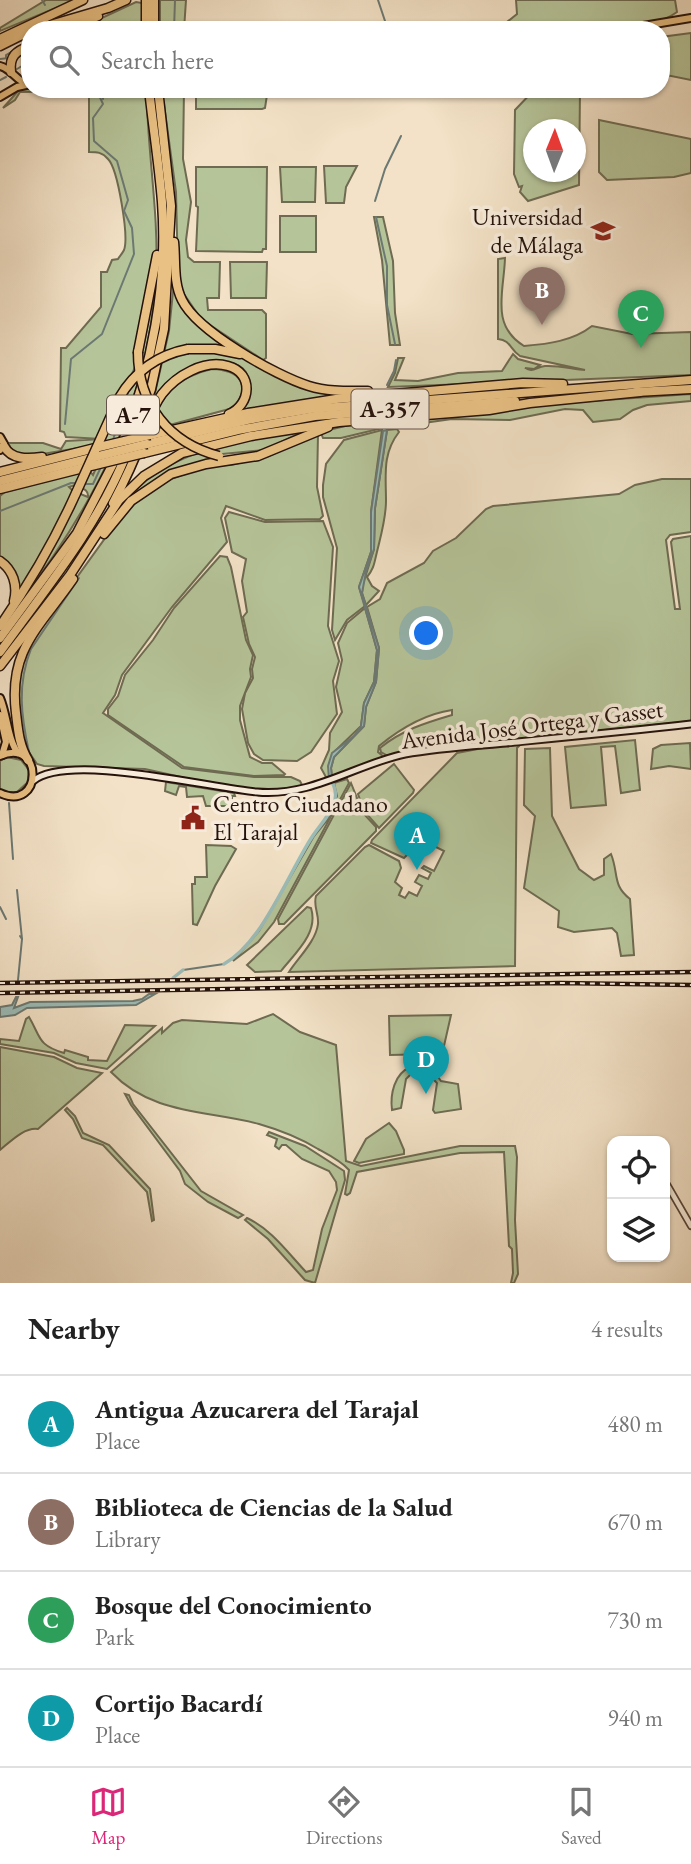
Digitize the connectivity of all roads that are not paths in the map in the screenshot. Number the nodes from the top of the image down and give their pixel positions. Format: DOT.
graph roads {
  1 [pos="83,0"];
  2 [pos="146,0"];
  3 [pos="154,0"];
  4 [pos="122,2"];
  5 [pos="691,17"];
  6 [pos="45,21"];
  7 [pos="56,21"];
  8 [pos="87,21"];
  9 [pos="146,21"];
  10 [pos="155,21"];
  11 [pos="670,21"];
  12 [pos="21,25"];
  13 [pos="21,34"];
  14 [pos="0,37"];
  15 [pos="0,46"];
  16 [pos="21,51"];
  17 [pos="0,66"];
  18 [pos="12,74"];
  19 [pos="21,80"];
  20 [pos="21,88"];
  21 [pos="11,91"];
  22 [pos="0,97"];
  23 [pos="153,98"];
  24 [pos="156,98"];
  25 [pos="155,104"];
  26 [pos="158,157"];
  27 [pos="171,223"];
  28 [pos="262,363"];
  29 [pos="691,380"];
  30 [pos="594,387"];
  31 [pos="691,389"];
  32 [pos="437,390"];
  33 [pos="639,392"];
  34 [pos="217,419"];
  35 [pos="353,421"];
  36 [pos="0,437"];
  37 [pos="2,448"];
  38 [pos="146,448"];
  39 [pos="79,453"];
  40 [pos="265,454"];
  41 [pos="0,472"];
  42 [pos="0,481"];
  43 [pos="0,489"];
  44 [pos="86,551"];
  45 [pos="1,561"];
  46 [pos="0,625"];
  47 [pos="0,638"];
  48 [pos="3,655"];
  49 [pos="0,666"];
  50 [pos="0,698"];
  51 [pos="0,715"];
  52 [pos="691,724"];
  53 [pos="19,754"];
  54 [pos="1,755"];
  55 [pos="29,762"];
  56 [pos="48,772"];
  57 [pos="33,781"];
  58 [pos="0,793"];
  59 [pos="670,1190"];
  60 [pos="691,1226"];
  1 -- 6 [label="highway"];
  2 -- 9 [label="highway"];
  3 -- 10 [label="highway"];
  4 -- 7 [label="highway"];
  4 -- 8 [label="highway"];
  5 -- 11 [label="main road"];
  12 -- 14 [label="highway"];
  13 -- 15 [label="highway"];
  16 -- 18 [label="highway"];
  17 -- 18 [label="main road"];
  18 -- 19 [label="main road"];
  18 -- 21 [label="main road"];
  20 -- 21 [label="main road"];
  21 -- 22 [label="main road"];
  23 -- 25 [label="highway, A-7"];
  24 -- 25 [label="highway, A-7"];
  25 -- 26 [label="highway, A-7"];
  25 -- 27 [label="highway, A-7"];
  26 -- 40 [label="highway, bridge"];
  26 -- 47 [label="highway, A-7"];
  27 -- 28 [label="highway"];
  27 -- 48 [label="highway, A-7"];
  28 -- 32 [label="highway"];
  28 -- 46 [label="highway, bridge"];
  29 -- 30 [label="highway, A-357"];
  30 -- 32 [label="highway"];
  30 -- 38 [label="highway, A-357"];
  31 -- 33 [label="highway, A-357"];
  32 -- 34 [label="highway"];
  33 -- 35 [label="highway"];
  33 -- 38 [label="highway, A-357"];
  34 -- 39 [label="highway, bridge"];
  34 -- 44 [label="highway"];
  35 -- 40 [label="highway"];
  35 -- 44 [label="highway"];
  36 -- 37 [label="main road"];
  37 -- 39 [label="highway"];
  38 -- 42 [label="highway, A-357, bridge"];
  38 -- 43 [label="highway, A-357, bridge"];
  39 -- 41 [label="highway"];
  40 -- 55 [label="highway"];
  44 -- 48 [label="highway"];
  45 -- 46 [label="highway"];
  48 -- 49 [label="highway"];
  50 -- 53 [label="main road"];
  51 -- 54 [label="main road"];
  52 -- 56 [label="main road, Avenida José Ortega y Gasset"];
  53 -- 54 [label="main road"];
  53 -- 55 [label="main road"];
  55 -- 56 [label="main road, Avenida José Ortega y Gasset"];
  55 -- 57 [label="main road"];
  56 -- 57 [label="main road"];
  57 -- 58 [label="main road"];
  59 -- 60 [label="street"];
}
